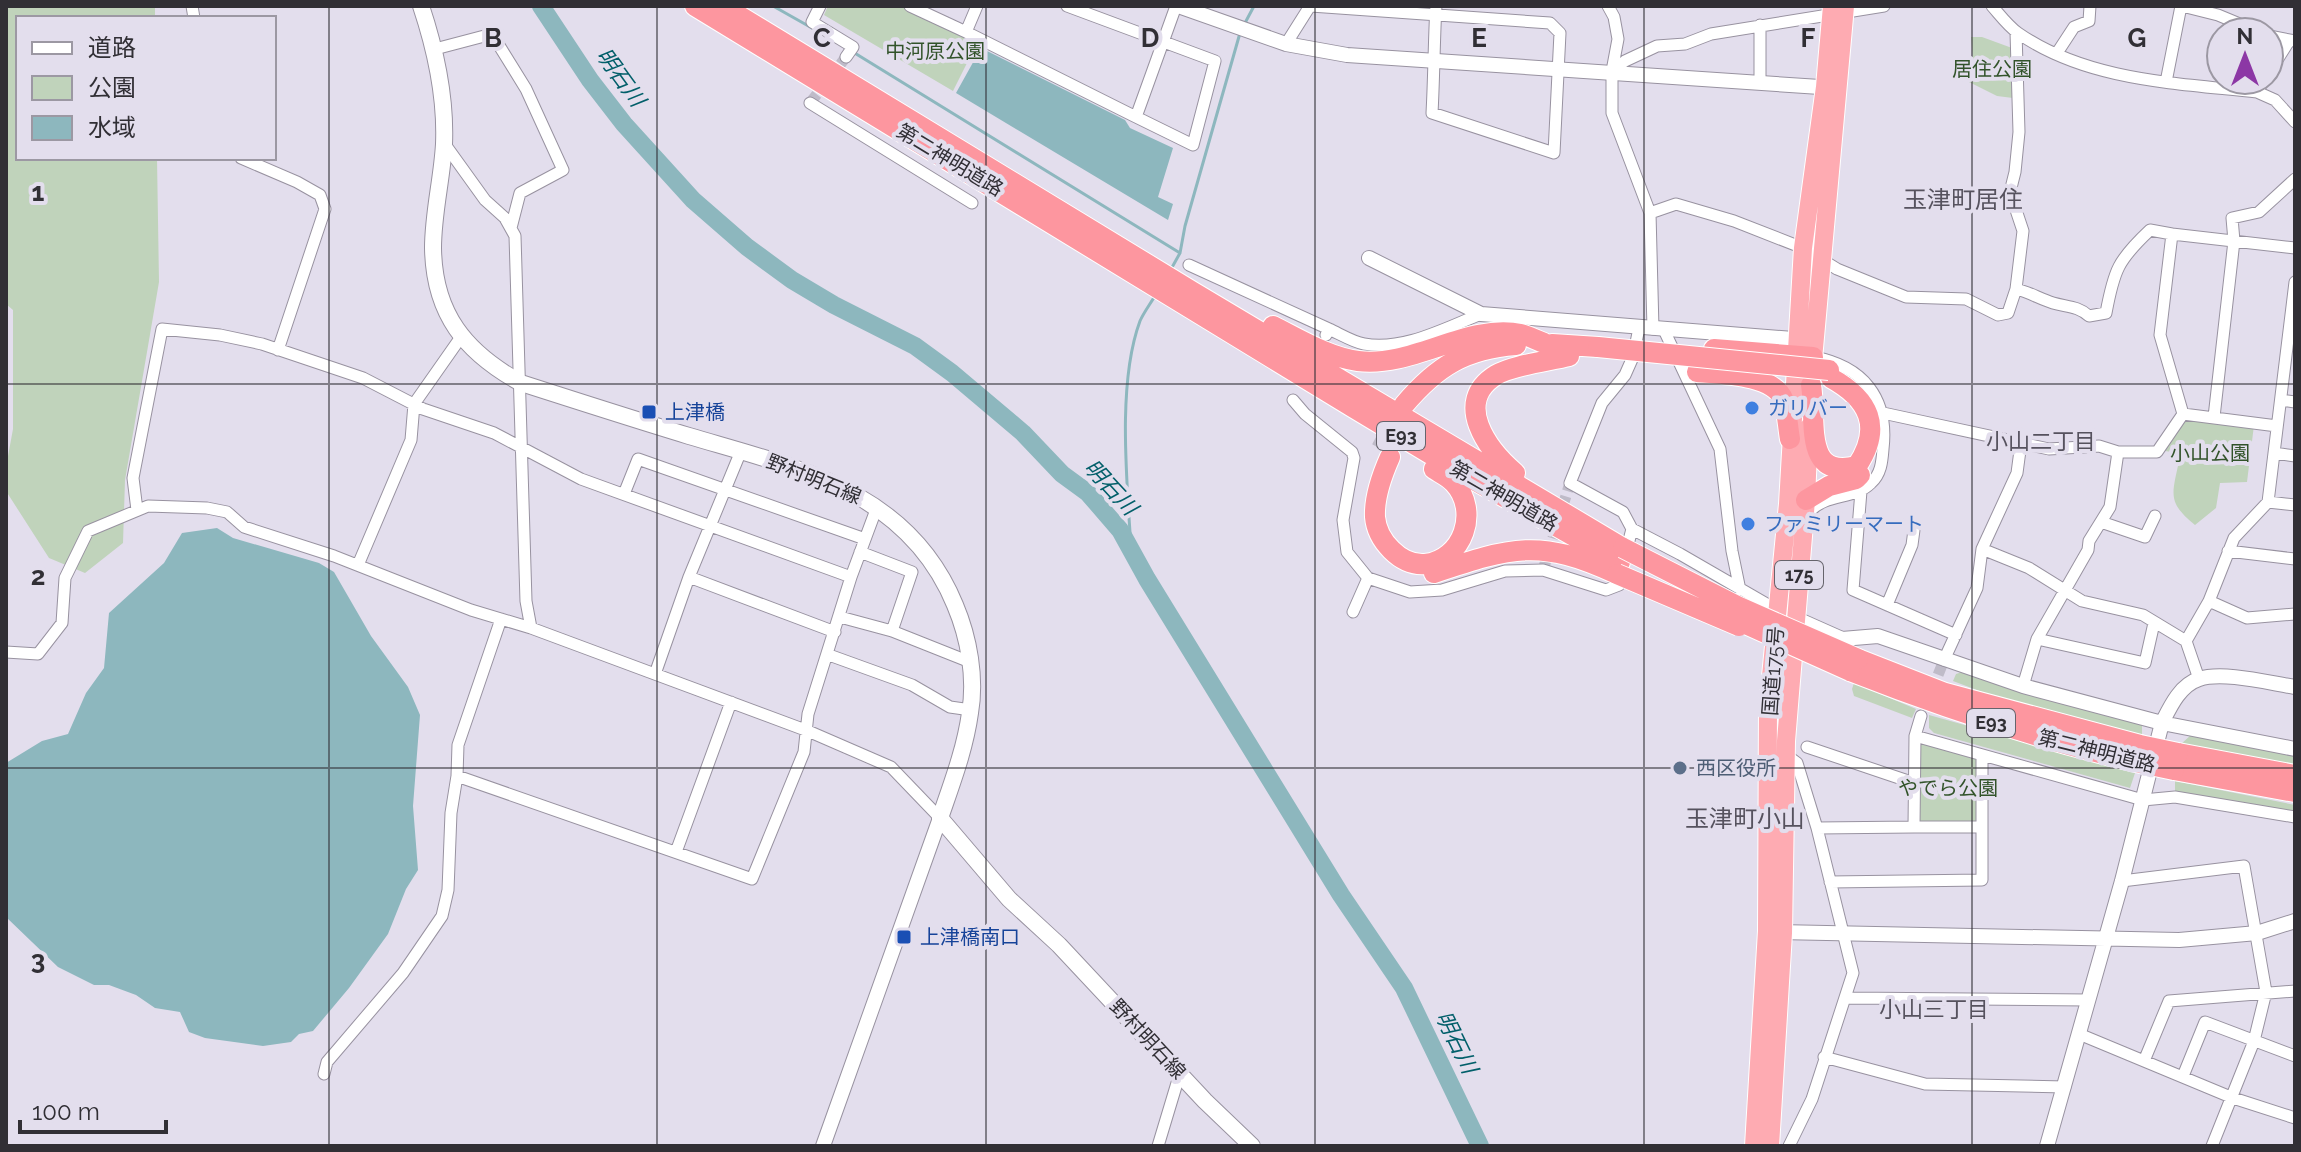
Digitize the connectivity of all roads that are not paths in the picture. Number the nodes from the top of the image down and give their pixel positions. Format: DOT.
graph roads {
  1 [pos="421,6"];
  2 [pos="695,6"];
  3 [pos="723,6"];
  4 [pos="910,6"];
  5 [pos="977,6"];
  6 [pos="1067,6"];
  7 [pos="1177,6"];
  8 [pos="1311,6"];
  9 [pos="1608,6"];
  10 [pos="1884,6"];
  11 [pos="1992,6"];
  12 [pos="2090,6"];
  13 [pos="2182,6"];
  14 [pos="818,7"];
  15 [pos="1838,10"];
  16 [pos="1436,11"];
  17 [pos="2220,16"];
  18 [pos="1760,25"];
  19 [pos="966,32"];
  20 [pos="2016,32"];
  21 [pos="1162,41"];
  22 [pos="1286,44"];
  23 [pos="435,49"];
  24 [pos="2057,53"];
  25 [pos="846,57"];
  26 [pos="1435,60"];
  27 [pos="1559,68"];
  28 [pos="1612,71"];
  29 [pos="1760,82"];
  30 [pos="2166,82"];
  31 [pos="2205,86"];
  32 [pos="1832,87"];
  33 [pos="2266,96"];
  34 [pos="810,103"];
  35 [pos="1136,117"];
  36 [pos="2295,122"];
  37 [pos="444,143"];
  38 [pos="246,160"];
  39 [pos="2295,179"];
  40 [pos="972,203"];
  41 [pos="1650,213"];
  42 [pos="511,228"];
  43 [pos="2172,234"];
  44 [pos="2234,241"];
  45 [pos="1803,248"];
  46 [pos="2295,248"];
  47 [pos="1114,251"];
  48 [pos="1369,258"];
  49 [pos="1820,259"];
  50 [pos="1189,265"];
  51 [pos="2295,282"];
  52 [pos="2016,289"];
  53 [pos="1192,294"];
  54 [pos="2294,300"];
  55 [pos="1481,314"];
  56 [pos="1652,329"];
  57 [pos="461,337"];
  58 [pos="1544,343"];
  59 [pos="1805,348"];
  60 [pos="278,350"];
  61 [pos="2291,352"];
  62 [pos="1602,353"];
  63 [pos="1569,356"];
  64 [pos="1669,358"];
  65 [pos="1830,374"];
  66 [pos="521,383"];
  67 [pos="1811,385"];
  68 [pos="1293,400"];
  69 [pos="2281,400"];
  70 [pos="2295,402"];
  71 [pos="414,404"];
  72 [pos="1354,408"];
  73 [pos="1883,413"];
  74 [pos="2183,414"];
  75 [pos="2214,417"];
  76 [pos="2277,426"];
  77 [pos="1790,439"];
  78 [pos="2021,443"];
  79 [pos="521,447"];
  80 [pos="741,451"];
  81 [pos="2118,452"];
  82 [pos="2274,453"];
  83 [pos="2295,456"];
  84 [pos="726,490"];
  85 [pos="1861,491"];
  86 [pos="624,494"];
  87 [pos="1533,494"];
  88 [pos="2268,502"];
  89 [pos="2295,505"];
  90 [pos="877,507"];
  91 [pos="1805,508"];
  92 [pos="137,510"];
  93 [pos="2155,516"];
  94 [pos="2101,522"];
  95 [pos="710,526"];
  96 [pos="1914,530"];
  97 [pos="865,539"];
  98 [pos="1982,549"];
  99 [pos="2228,551"];
  100 [pos="860,552"];
  101 [pos="1623,553"];
  102 [pos="2295,559"];
  103 [pos="358,565"];
  104 [pos="689,577"];
  105 [pos="851,577"];
  106 [pos="1368,578"];
  107 [pos="1740,590"];
  108 [pos="2064,590"];
  109 [pos="2209,601"];
  110 [pos="1887,605"];
  111 [pos="1777,610"];
  112 [pos="1353,612"];
  113 [pos="2295,614"];
  114 [pos="840,617"];
  115 [pos="1795,618"];
  116 [pos="501,619"];
  117 [pos="2154,623"];
  118 [pos="531,628"];
  119 [pos="892,631"];
  120 [pos="835,632"];
  121 [pos="1956,635"];
  122 [pos="2037,639"];
  123 [pos="2186,641"];
  124 [pos="6,652"];
  125 [pos="829,655"];
  126 [pos="1944,660"];
  127 [pos="970,662"];
  128 [pos="1854,665"];
  129 [pos="655,674"];
  130 [pos="2199,679"];
  131 [pos="2023,686"];
  132 [pos="2295,687"];
  133 [pos="731,702"];
  134 [pos="971,710"];
  135 [pos="1921,716"];
  136 [pos="2162,723"];
  137 [pos="808,731"];
  138 [pos="1915,736"];
  139 [pos="1807,747"];
  140 [pos="2295,749"];
  141 [pos="1785,754"];
  142 [pos="1982,755"];
  143 [pos="2176,762"];
  144 [pos="2295,775"];
  145 [pos="457,776"];
  146 [pos="1914,783"];
  147 [pos="2295,792"];
  148 [pos="2143,800"];
  149 [pos="2295,817"];
  150 [pos="940,818"];
  151 [pos="1914,827"];
  152 [pos="1981,827"];
  153 [pos="1817,828"];
  154 [pos="676,852"];
  155 [pos="2122,881"];
  156 [pos="1830,882"];
  157 [pos="2295,921"];
  158 [pos="1775,932"];
  159 [pos="1843,933"];
  160 [pos="2257,933"];
  161 [pos="2106,937"];
  162 [pos="2295,991"];
  163 [pos="2266,992"];
  164 [pos="1846,998"];
  165 [pos="2088,1000"];
  166 [pos="2079,1034"];
  167 [pos="2254,1041"];
  168 [pos="2295,1056"];
  169 [pos="1824,1057"];
  170 [pos="2144,1061"];
  171 [pos="1180,1073"];
  172 [pos="324,1074"];
  173 [pos="2183,1076"];
  174 [pos="2065,1087"];
  175 [pos="2233,1098"];
  176 [pos="2295,1118"];
  177 [pos="1795,1134"];
  178 [pos="1771,1138"];
  179 [pos="2217,1145"];
  180 [pos="823,1146"];
  181 [pos="1158,1146"];
  182 [pos="1252,1146"];
  183 [pos="1754,1146"];
  184 [pos="1789,1146"];
  185 [pos="2047,1146"];
  1 -- 23 [label="main road, 野村明石線"];
  2 -- 47 [label="highway, 第二神明道路 / E93"];
  3 -- 47 [label="highway, 第二神明道路 / E93"];
  4 -- 19 [label="street"];
  5 -- 19 [label="street"];
  6 -- 21 [label="street"];
  7 -- 21 [label="street"];
  7 -- 22 [label="street"];
  8 -- 16 [label="street"];
  8 -- 22 [label="street"];
  9 -- 28 [label="street"];
  10 -- 15 [label="street"];
  11 -- 20 [label="street"];
  12 -- 24 [label="street"];
  13 -- 17 [label="street"];
  13 -- 30 [label="street"];
  14 -- 25 [label="street"];
  15 -- 18 [label="street"];
  15 -- 32 [label="highway, 国道175号 / 175"];
  16 -- 26 [label="street"];
  16 -- 27 [label="street"];
  18 -- 28 [label="street"];
  18 -- 29 [label="street"];
  19 -- 35 [label="street"];
  20 -- 24 [label="street"];
  20 -- 52 [label="street"];
  21 -- 35 [label="street"];
  21 -- 35 [label="street"];
  22 -- 26 [label="street"];
  23 -- 37 [label="main road, 野村明石線"];
  23 -- 42 [label="street"];
  24 -- 30 [label="street"];
  26 -- 27 [label="street"];
  26 -- 27 [label="street"];
  27 -- 28 [label="street"];
  28 -- 29 [label="street"];
  28 -- 41 [label="street"];
  29 -- 32 [label="street"];
  30 -- 31 [label="street"];
  32 -- 45 [label="highway, 国道175号 / 175"];
  32 -- 49 [label="highway, 国道175号 / 175"];
  33 -- 36 [label="street"];
  34 -- 40 [label="street"];
  37 -- 42 [label="street"];
  37 -- 57 [label="main road, 野村明石線"];
  38 -- 60 [label="street"];
  39 -- 44 [label="street"];
  41 -- 45 [label="street"];
  41 -- 56 [label="street"];
  42 -- 66 [label="street"];
  43 -- 44 [label="street"];
  43 -- 52 [label="street"];
  43 -- 74 [label="street"];
  44 -- 46 [label="street"];
  44 -- 75 [label="street"];
  45 -- 49 [label="street"];
  45 -- 59 [label="highway, 国道175号 / 175"];
  47 -- 53 [label="highway, 第二神明道路 / E93"];
  47 -- 53 [label="highway, 第二神明道路 / E93"];
  48 -- 55 [label="street"];
  49 -- 52 [label="street"];
  49 -- 59 [label="highway, 国道175号 / 175"];
  50 -- 55 [label="street"];
  51 -- 54 [label="street"];
  53 -- 58 [label="highway"];
  53 -- 72 [label="highway, 第二神明道路 / E93"];
  53 -- 87 [label="highway, 第二神明道路 / E93"];
  54 -- 61 [label="street"];
  55 -- 56 [label="street"];
  56 -- 59 [label="street"];
  56 -- 101 [label="street"];
  56 -- 107 [label="street"];
  57 -- 66 [label="main road, 野村明石線"];
  57 -- 71 [label="street"];
  58 -- 62 [label="highway"];
  58 -- 63 [label="highway"];
  59 -- 64 [label="highway, bridge"];
  59 -- 67 [label="highway, 国道175号 / 175"];
  59 -- 73 [label="street"];
  59 -- 77 [label="highway, 国道175号 / 175"];
  60 -- 71 [label="street"];
  60 -- 92 [label="street"];
  61 -- 69 [label="street"];
  62 -- 63 [label="highway"];
  62 -- 64 [label="highway"];
  63 -- 87 [label="highway"];
  64 -- 65 [label="highway"];
  64 -- 77 [label="highway"];
  65 -- 67 [label="highway"];
  65 -- 91 [label="highway"];
  66 -- 79 [label="street"];
  66 -- 80 [label="main road, 野村明石線"];
  67 -- 91 [label="highway, 国道175号 / 175"];
  68 -- 106 [label="street"];
  69 -- 70 [label="street"];
  69 -- 76 [label="street"];
  71 -- 79 [label="street"];
  71 -- 103 [label="street"];
  72 -- 101 [label="highway, 第二神明道路 / E93"];
  72 -- 101 [label="highway"];
  73 -- 78 [label="street"];
  73 -- 85 [label="street"];
  74 -- 75 [label="street"];
  74 -- 81 [label="street"];
  75 -- 76 [label="street"];
  76 -- 82 [label="street"];
  77 -- 111 [label="highway, 国道175号 / 175"];
  78 -- 81 [label="street"];
  78 -- 98 [label="street"];
  79 -- 86 [label="street"];
  79 -- 118 [label="street"];
  80 -- 84 [label="street"];
  80 -- 90 [label="main road, 野村明石線"];
  81 -- 94 [label="street"];
  82 -- 83 [label="street"];
  82 -- 88 [label="street"];
  84 -- 86 [label="street"];
  84 -- 95 [label="street"];
  84 -- 97 [label="street"];
  85 -- 91 [label="street"];
  85 -- 110 [label="street"];
  86 -- 95 [label="street"];
  87 -- 101 [label="highway, 第二神明道路 / E93"];
  88 -- 89 [label="street"];
  88 -- 99 [label="street"];
  90 -- 97 [label="street"];
  90 -- 127 [label="main road, 野村明石線"];
  91 -- 115 [label="highway, 国道175号 / 175"];
  92 -- 103 [label="street"];
  92 -- 124 [label="street"];
  93 -- 94 [label="street"];
  94 -- 108 [label="street"];
  95 -- 104 [label="street"];
  95 -- 105 [label="street"];
  96 -- 110 [label="street"];
  97 -- 100 [label="street"];
  98 -- 108 [label="street"];
  98 -- 121 [label="street"];
  99 -- 102 [label="street"];
  99 -- 109 [label="street"];
  100 -- 105 [label="street"];
  100 -- 119 [label="street"];
  101 -- 106 [label="street"];
  101 -- 107 [label="street"];
  101 -- 128 [label="highway, 第二神明道路 / E93, bridge"];
  101 -- 128 [label="highway, 第二神明道路 / E93, bridge"];
  103 -- 116 [label="street"];
  104 -- 120 [label="street"];
  104 -- 129 [label="street"];
  105 -- 114 [label="street"];
  106 -- 112 [label="street"];
  107 -- 111 [label="street"];
  108 -- 117 [label="street"];
  108 -- 122 [label="street"];
  109 -- 113 [label="street"];
  109 -- 123 [label="street"];
  110 -- 121 [label="street"];
  111 -- 115 [label="street"];
  111 -- 158 [label="highway, 国道175号 / 175"];
  114 -- 119 [label="street"];
  114 -- 120 [label="street"];
  115 -- 126 [label="street"];
  115 -- 141 [label="highway, 国道175号 / 175"];
  116 -- 118 [label="street"];
  116 -- 145 [label="street"];
  117 -- 122 [label="street"];
  117 -- 123 [label="street"];
  118 -- 129 [label="street"];
  119 -- 127 [label="street"];
  120 -- 125 [label="street"];
  121 -- 126 [label="street"];
  122 -- 131 [label="street"];
  123 -- 130 [label="street"];
  125 -- 134 [label="street"];
  125 -- 137 [label="street"];
  126 -- 131 [label="street"];
  127 -- 134 [label="main road, 野村明石線"];
  128 -- 143 [label="highway, 第二神明道路 / E93, bridge"];
  129 -- 133 [label="street"];
  130 -- 132 [label="street"];
  130 -- 136 [label="street"];
  131 -- 136 [label="street"];
  133 -- 137 [label="street"];
  133 -- 154 [label="street"];
  134 -- 150 [label="main road, 野村明石線"];
  135 -- 138 [label="street"];
  136 -- 140 [label="street"];
  136 -- 148 [label="street"];
  137 -- 150 [label="street"];
  137 -- 154 [label="street"];
  138 -- 142 [label="street"];
  138 -- 146 [label="street"];
  139 -- 146 [label="street"];
  141 -- 153 [label="street"];
  141 -- 158 [label="highway, 国道175号 / 175"];
  142 -- 148 [label="street"];
  142 -- 152 [label="street"];
  143 -- 144 [label="highway, 第二神明道路 / E93"];
  143 -- 147 [label="highway, 第二神明道路 / E93"];
  145 -- 154 [label="street"];
  145 -- 172 [label="street"];
  146 -- 151 [label="street"];
  148 -- 149 [label="street"];
  148 -- 155 [label="street"];
  150 -- 171 [label="main road, 野村明石線"];
  150 -- 180 [label="street"];
  151 -- 152 [label="street"];
  151 -- 153 [label="street"];
  152 -- 156 [label="street"];
  153 -- 156 [label="street"];
  155 -- 160 [label="street"];
  155 -- 161 [label="street"];
  156 -- 159 [label="street"];
  157 -- 160 [label="street"];
  158 -- 159 [label="street"];
  158 -- 178 [label="highway, 国道175号 / 175"];
  158 -- 183 [label="highway, 国道175号 / 175"];
  159 -- 161 [label="street"];
  159 -- 164 [label="street"];
  160 -- 161 [label="street"];
  160 -- 163 [label="street"];
  161 -- 165 [label="street"];
  162 -- 163 [label="street"];
  163 -- 167 [label="street"];
  163 -- 170 [label="street"];
  164 -- 165 [label="street"];
  164 -- 169 [label="street"];
  165 -- 166 [label="street"];
  166 -- 170 [label="street"];
  166 -- 174 [label="street"];
  167 -- 168 [label="street"];
  167 -- 173 [label="street"];
  167 -- 175 [label="street"];
  169 -- 174 [label="street"];
  169 -- 177 [label="street"];
  170 -- 173 [label="street"];
  171 -- 181 [label="street"];
  171 -- 182 [label="main road, 野村明石線"];
  173 -- 175 [label="street"];
  174 -- 185 [label="street"];
  175 -- 176 [label="street"];
  175 -- 179 [label="street"];
  177 -- 178 [label="street"];
  177 -- 184 [label="street"];
}
